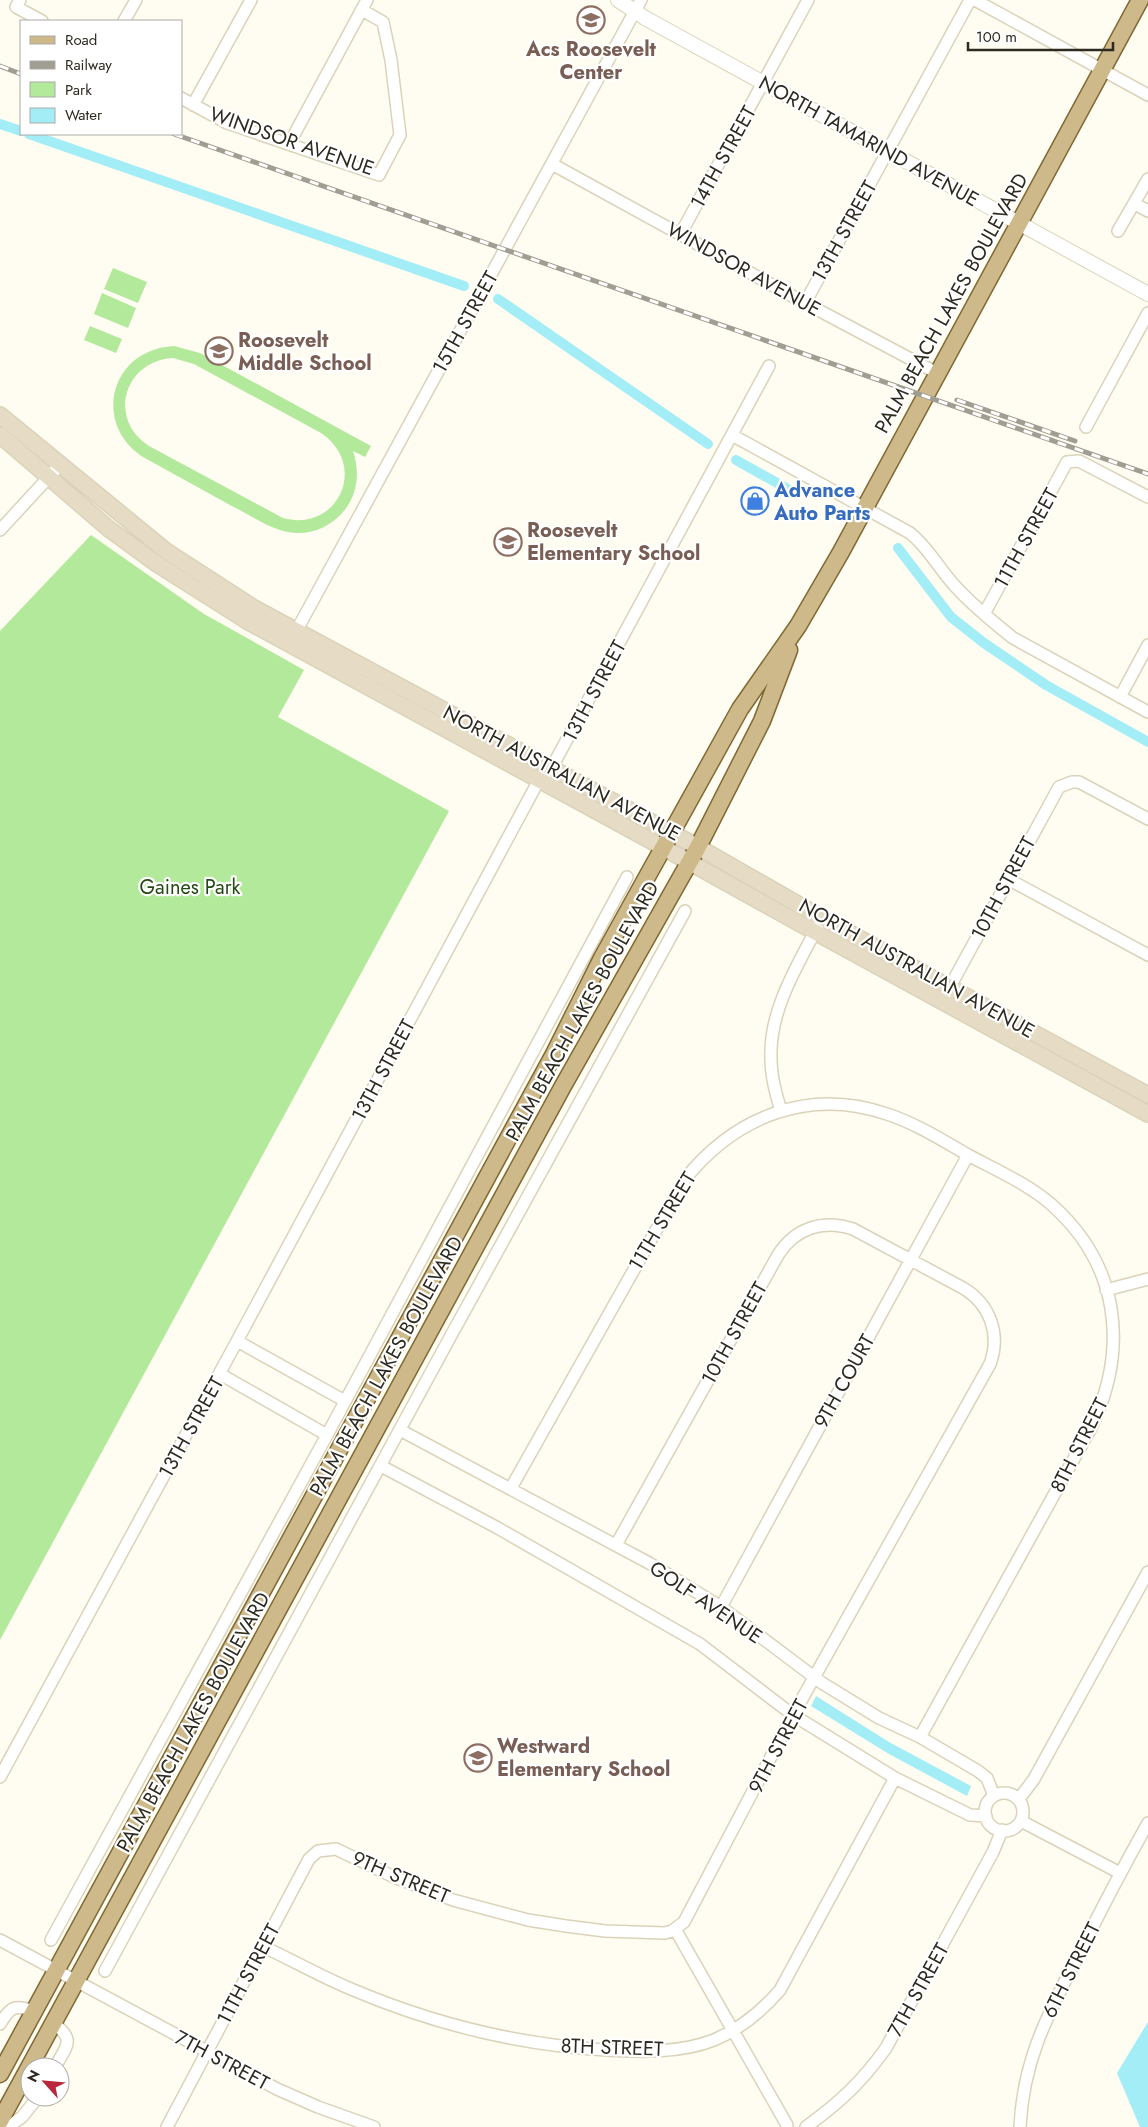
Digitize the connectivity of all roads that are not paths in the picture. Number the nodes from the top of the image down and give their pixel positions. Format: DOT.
graph roads {
  1 [pos="136,0"];
  2 [pos="251,0"];
  3 [pos="618,0"];
  4 [pos="641,0"];
  5 [pos="808,0"];
  6 [pos="970,0"];
  7 [pos="975,0"];
  8 [pos="1140,0"];
  9 [pos="18,4"];
  10 [pos="365,5"];
  11 [pos="634,13"];
  12 [pos="41,20"];
  13 [pos="125,20"];
  14 [pos="1102,70"];
  15 [pos="763,83"];
  16 [pos="1148,95"];
  17 [pos="182,99"];
  18 [pos="193,105"];
  19 [pos="288,144"];
  20 [pos="888,151"];
  21 [pos="552,164"];
  22 [pos="1148,179"];
  23 [pos="1135,204"];
  24 [pos="1148,211"];
  25 [pos="1018,223"];
  26 [pos="1118,231"];
  27 [pos="680,235"];
  28 [pos="1148,294"];
  29 [pos="805,303"];
  30 [pos="1148,313"];
  31 [pos="769,366"];
  32 [pos="937,373"];
  33 [pos="0,415"];
  34 [pos="1086,427"];
  35 [pos="0,435"];
  36 [pos="732,435"];
  37 [pos="60,465"];
  38 [pos="48,477"];
  39 [pos="1148,497"];
  40 [pos="864,507"];
  41 [pos="0,530"];
  42 [pos="984,614"];
  43 [pos="798,626"];
  44 [pos="293,638"];
  45 [pos="1148,645"];
  46 [pos="1120,697"];
  47 [pos="1148,712"];
  48 [pos="552,767"];
  49 [pos="539,780"];
  50 [pos="1148,820"];
  51 [pos="671,832"];
  52 [pos="662,847"];
  53 [pos="698,847"];
  54 [pos="690,862"];
  55 [pos="628,878"];
  56 [pos="1008,879"];
  57 [pos="685,911"];
  58 [pos="822,918"];
  59 [pos="815,932"];
  60 [pos="1148,954"];
  61 [pos="595,955"];
  62 [pos="950,986"];
  63 [pos="942,1001"];
  64 [pos="563,1086"];
  65 [pos="1148,1095"];
  66 [pos="582,1096"];
  67 [pos="781,1111"];
  68 [pos="1148,1114"];
  69 [pos="508,1137"];
  70 [pos="530,1148"];
  71 [pos="968,1155"];
  72 [pos="911,1259"];
  73 [pos="1148,1279"];
  74 [pos="1106,1290"];
  75 [pos="401,1297"];
  76 [pos="418,1306"];
  77 [pos="437,1318"];
  78 [pos="454,1327"];
  79 [pos="237,1341"];
  80 [pos="220,1374"];
  81 [pos="345,1401"];
  82 [pos="400,1430"];
  83 [pos="327,1435"];
  84 [pos="381,1466"];
  85 [pos="511,1488"];
  86 [pos="616,1545"];
  87 [pos="1148,1572"];
  88 [pos="721,1607"];
  89 [pos="815,1678"];
  90 [pos="202,1699"];
  91 [pos="224,1709"];
  92 [pos="793,1715"];
  93 [pos="920,1737"];
  94 [pos="0,1777"];
  95 [pos="895,1778"];
  96 [pos="994,1796"];
  97 [pos="1019,1799"];
  98 [pos="986,1816"];
  99 [pos="1021,1820"];
  100 [pos="1148,1823"];
  101 [pos="1002,1830"];
  102 [pos="99,1851"];
  103 [pos="318,1851"];
  104 [pos="116,1860"];
  105 [pos="136,1871"];
  106 [pos="1120,1873"];
  107 [pos="155,1880"];
  108 [pos="675,1929"];
  109 [pos="0,1940"];
  110 [pos="51,1940"];
  111 [pos="262,1946"];
  112 [pos="55,1971"];
  113 [pos="105,1971"];
  114 [pos="76,1982"];
  115 [pos="34,2012"];
  116 [pos="53,2023"];
  117 [pos="0,2024"];
  118 [pos="733,2030"];
  119 [pos="207,2052"];
  120 [pos="61,2057"];
  121 [pos="0,2074"];
  122 [pos="30,2107"];
  123 [pos="0,2121"];
  124 [pos="786,2126"];
  125 [pos="8,2127"];
  126 [pos="167,2127"];
  127 [pos="374,2127"];
  128 [pos="804,2127"];
  129 [pos="1020,2127"];
  1 -- 13 [label="street"];
  2 -- 18 [label="street"];
  3 -- 11 [label="street, NORTH TAMARIND AVENUE"];
  4 -- 11 [label="street, 15TH STREET"];
  5 -- 15 [label="street, 14TH STREET"];
  6 -- 20 [label="street, 13TH STREET"];
  7 -- 14 [label="street"];
  8 -- 14 [label="main road, PALM BEACH LAKES BOULEVARD"];
  9 -- 12 [label="street"];
  10 -- 19 [label="street"];
  10 -- 19 [label="street, WINDSOR AVENUE"];
  11 -- 15 [label="street, NORTH TAMARIND AVENUE"];
  11 -- 21 [label="street, 15TH STREET"];
  14 -- 16 [label="street"];
  14 -- 25 [label="main road, PALM BEACH LAKES BOULEVARD"];
  15 -- 20 [label="street, NORTH TAMARIND AVENUE"];
  15 -- 27 [label="street, 14TH STREET"];
  17 -- 18 [label="street, WINDSOR AVENUE"];
  18 -- 19 [label="street, WINDSOR AVENUE"];
  20 -- 25 [label="street, NORTH TAMARIND AVENUE"];
  20 -- 29 [label="street, 13TH STREET"];
  21 -- 27 [label="street, WINDSOR AVENUE"];
  21 -- 44 [label="street, 15TH STREET"];
  22 -- 23 [label="street"];
  23 -- 24 [label="street"];
  23 -- 26 [label="street"];
  25 -- 28 [label="street, NORTH TAMARIND AVENUE"];
  25 -- 32 [label="main road, PALM BEACH LAKES BOULEVARD"];
  27 -- 29 [label="street, WINDSOR AVENUE"];
  29 -- 32 [label="street, WINDSOR AVENUE"];
  30 -- 34 [label="street"];
  31 -- 36 [label="street, 13TH STREET"];
  32 -- 40 [label="main road, PALM BEACH LAKES BOULEVARD"];
  33 -- 37 [label="main road, NORTH AUSTRALIAN AVENUE"];
  35 -- 38 [label="main road, NORTH AUSTRALIAN AVENUE"];
  36 -- 40 [label="street"];
  36 -- 48 [label="street, 13TH STREET"];
  37 -- 38 [label="street"];
  37 -- 44 [label="main road, NORTH AUSTRALIAN AVENUE"];
  38 -- 41 [label="street"];
  38 -- 44 [label="main road, NORTH AUSTRALIAN AVENUE"];
  39 -- 42 [label="street, 11TH STREET"];
  40 -- 42 [label="street"];
  40 -- 43 [label="main road, PALM BEACH LAKES BOULEVARD"];
  42 -- 46 [label="street"];
  43 -- 51 [label="main road, PALM BEACH LAKES BOULEVARD"];
  43 -- 53 [label="main road, PALM BEACH LAKES BOULEVARD"];
  44 -- 48 [label="main road, NORTH AUSTRALIAN AVENUE"];
  44 -- 49 [label="main road, NORTH AUSTRALIAN AVENUE"];
  45 -- 46 [label="street"];
  46 -- 47 [label="street"];
  48 -- 49 [label="street, 13TH STREET"];
  48 -- 51 [label="main road, NORTH AUSTRALIAN AVENUE"];
  49 -- 52 [label="main road, NORTH AUSTRALIAN AVENUE"];
  49 -- 79 [label="street, 13TH STREET"];
  50 -- 56 [label="street, 10TH STREET"];
  51 -- 52 [label="main road, PALM BEACH LAKES BOULEVARD"];
  51 -- 53 [label="main road, NORTH AUSTRALIAN AVENUE"];
  52 -- 54 [label="main road, NORTH AUSTRALIAN AVENUE"];
  52 -- 61 [label="main road, PALM BEACH LAKES BOULEVARD"];
  53 -- 54 [label="main road, PALM BEACH LAKES BOULEVARD"];
  53 -- 58 [label="main road, NORTH AUSTRALIAN AVENUE"];
  54 -- 59 [label="main road, NORTH AUSTRALIAN AVENUE"];
  54 -- 64 [label="main road, PALM BEACH LAKES BOULEVARD"];
  55 -- 61 [label="street"];
  56 -- 60 [label="street"];
  56 -- 62 [label="street, 10TH STREET"];
  57 -- 66 [label="street"];
  58 -- 59 [label="street"];
  58 -- 62 [label="main road, NORTH AUSTRALIAN AVENUE"];
  59 -- 63 [label="main road, NORTH AUSTRALIAN AVENUE"];
  59 -- 67 [label="street"];
  61 -- 69 [label="main road, PALM BEACH LAKES BOULEVARD"];
  61 -- 75 [label="street"];
  62 -- 63 [label="street, 10TH STREET"];
  62 -- 65 [label="main road, NORTH AUSTRALIAN AVENUE"];
  63 -- 68 [label="main road, NORTH AUSTRALIAN AVENUE"];
  64 -- 66 [label="street"];
  64 -- 70 [label="main road, PALM BEACH LAKES BOULEVARD"];
  66 -- 78 [label="street"];
  67 -- 71 [label="street, 11TH STREET"];
  67 -- 85 [label="street, 11TH STREET"];
  69 -- 70 [label="main road"];
  69 -- 76 [label="main road, PALM BEACH LAKES BOULEVARD"];
  70 -- 77 [label="main road, PALM BEACH LAKES BOULEVARD"];
  71 -- 72 [label="street, 9TH COURT"];
  71 -- 74 [label="street, 8TH STREET"];
  72 -- 86 [label="street, 10TH STREET"];
  72 -- 88 [label="street, 9TH COURT"];
  72 -- 89 [label="street, 9TH STREET"];
  73 -- 74 [label="street"];
  74 -- 93 [label="street, 8TH STREET"];
  75 -- 76 [label="street"];
  75 -- 81 [label="street"];
  76 -- 90 [label="main road, PALM BEACH LAKES BOULEVARD"];
  77 -- 78 [label="street"];
  77 -- 91 [label="main road, PALM BEACH LAKES BOULEVARD"];
  78 -- 82 [label="street"];
  79 -- 80 [label="street, 13TH STREET"];
  79 -- 81 [label="street"];
  80 -- 83 [label="street"];
  80 -- 94 [label="street, 13TH STREET"];
  81 -- 83 [label="street"];
  82 -- 84 [label="street"];
  82 -- 85 [label="street, GOLF AVENUE"];
  83 -- 102 [label="street"];
  84 -- 92 [label="street, GOLF AVENUE"];
  84 -- 107 [label="street"];
  85 -- 86 [label="street, GOLF AVENUE"];
  86 -- 88 [label="street, GOLF AVENUE"];
  87 -- 97 [label="street"];
  88 -- 89 [label="street, GOLF AVENUE"];
  89 -- 92 [label="street, 9TH STREET"];
  89 -- 93 [label="street, GOLF AVENUE"];
  90 -- 91 [label="main road"];
  90 -- 104 [label="main road, PALM BEACH LAKES BOULEVARD"];
  91 -- 105 [label="main road, PALM BEACH LAKES BOULEVARD"];
  92 -- 95 [label="street, GOLF AVENUE"];
  92 -- 108 [label="street, 9TH STREET"];
  93 -- 96 [label="street, GOLF AVENUE"];
  95 -- 98 [label="street, GOLF AVENUE"];
  95 -- 118 [label="street, 8TH STREET"];
  96 -- 97 [label="street"];
  96 -- 98 [label="street"];
  97 -- 99 [label="street"];
  98 -- 101 [label="street"];
  99 -- 101 [label="street"];
  99 -- 106 [label="street"];
  100 -- 106 [label="street, 6TH STREET"];
  101 -- 128 [label="street, 7TH STREET"];
  102 -- 104 [label="street"];
  102 -- 110 [label="street"];
  103 -- 108 [label="street, 9TH STREET"];
  103 -- 111 [label="street, 11TH STREET"];
  104 -- 112 [label="main road, PALM BEACH LAKES BOULEVARD"];
  105 -- 107 [label="street"];
  105 -- 114 [label="main road, PALM BEACH LAKES BOULEVARD"];
  106 -- 129 [label="street, 6TH STREET"];
  107 -- 113 [label="street"];
  108 -- 118 [label="street"];
  109 -- 112 [label="street, 7TH STREET"];
  111 -- 118 [label="street, 8TH STREET"];
  111 -- 119 [label="street, 11TH STREET"];
  112 -- 114 [label="street, 7TH STREET"];
  112 -- 115 [label="main road, PALM BEACH LAKES BOULEVARD"];
  114 -- 116 [label="main road, PALM BEACH LAKES BOULEVARD"];
  114 -- 119 [label="street, 7TH STREET"];
  115 -- 117 [label="street"];
  115 -- 121 [label="main road, PALM BEACH LAKES BOULEVARD"];
  116 -- 120 [label="street"];
  116 -- 123 [label="main road, PALM BEACH LAKES BOULEVARD"];
  118 -- 124 [label="street"];
  119 -- 126 [label="street, 11TH STREET"];
  119 -- 127 [label="street, 7TH STREET"];
  122 -- 125 [label="street"];
  124 -- 128 [label="street"];
}
